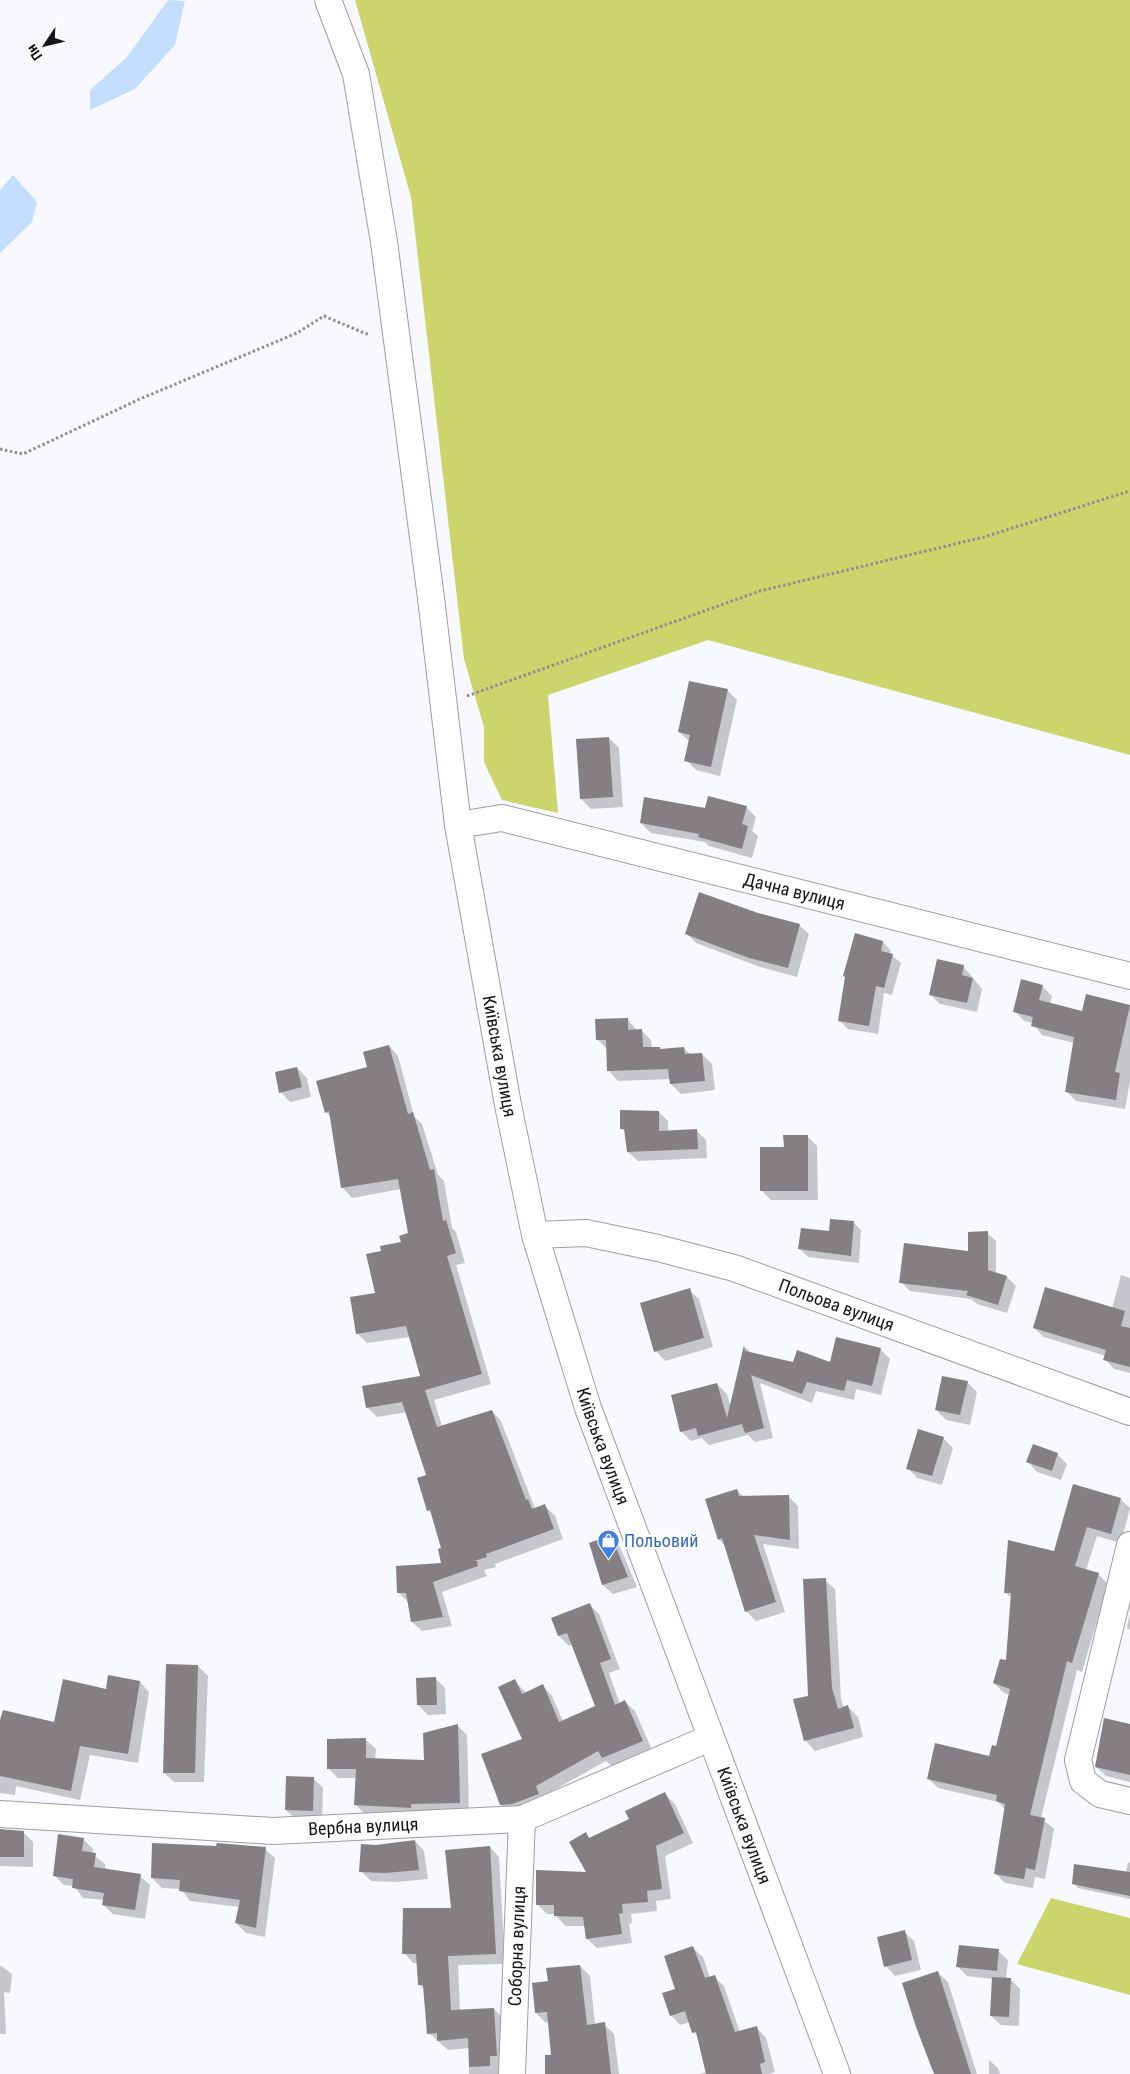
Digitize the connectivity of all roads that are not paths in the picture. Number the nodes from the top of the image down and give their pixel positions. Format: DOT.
graph roads {
  1 [pos="328,0"];
  2 [pos="458,825"];
  3 [pos="1130,976"];
  4 [pos="535,1235"];
  5 [pos="1130,1412"];
  6 [pos="1130,1545"];
  7 [pos="710,1738"];
  8 [pos="1130,1801"];
  9 [pos="0,1814"];
  10 [pos="522,1819"];
  11 [pos="512,2074"];
  12 [pos="837,2074"];
  1 -- 2 [label="street, Київська вулиця"];
  2 -- 3 [label="street, Дачна вулиця"];
  2 -- 4 [label="street, Київська вулиця"];
  4 -- 5 [label="street, Польова вулиця"];
  4 -- 7 [label="street, Київська вулиця"];
  6 -- 8 [label="street"];
  7 -- 10 [label="street, Вербна вулиця"];
  7 -- 12 [label="street, Київська вулиця"];
  9 -- 10 [label="street, Вербна вулиця"];
  10 -- 11 [label="street, Соборна вулиця"];
}
